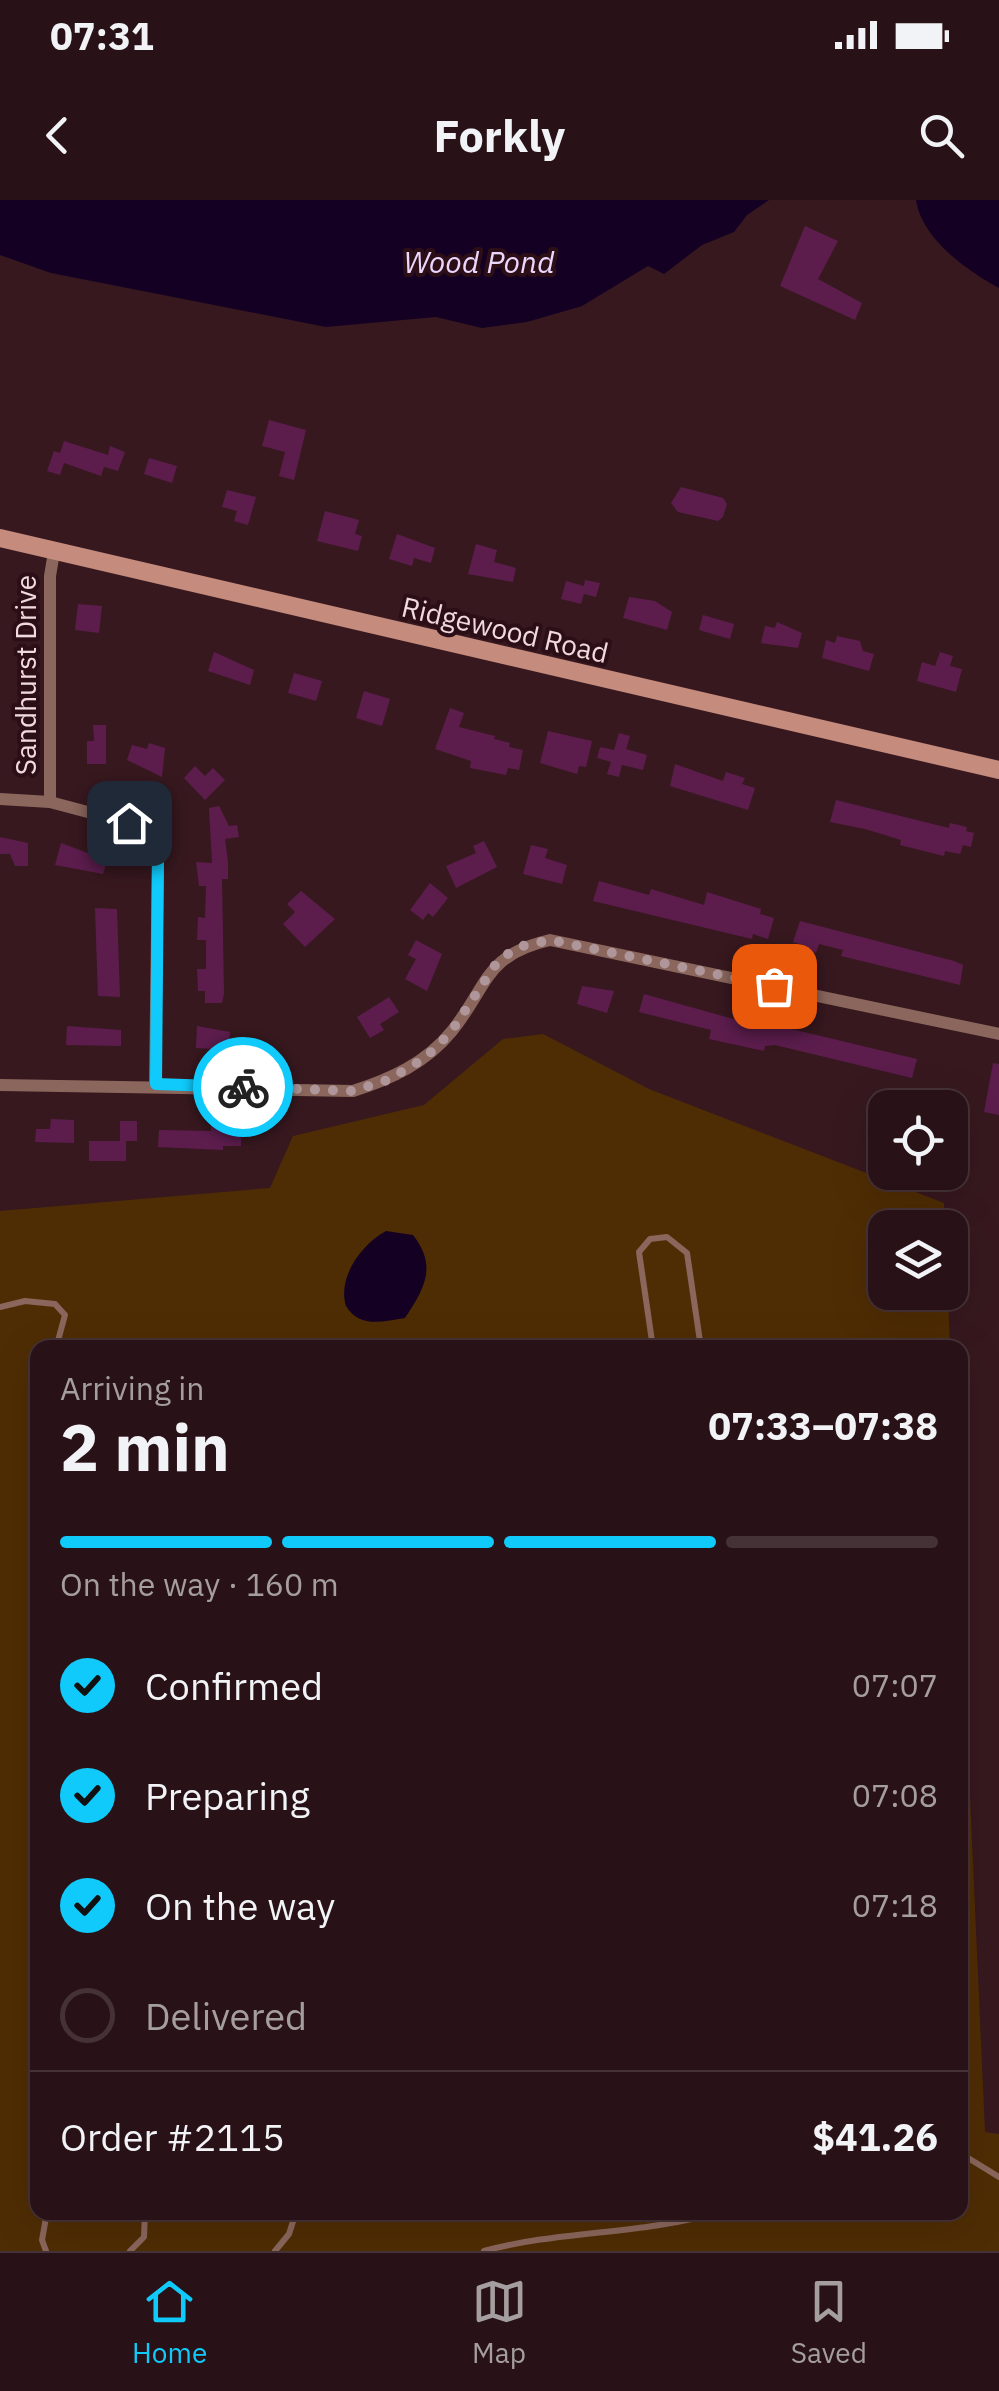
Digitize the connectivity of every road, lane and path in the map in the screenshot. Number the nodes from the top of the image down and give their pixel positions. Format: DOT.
graph roads {
  1 [pos="0,538"];
  2 [pos="54,552"];
  3 [pos="999,770"];
  4 [pos="0,799"];
  5 [pos="50,802"];
  6 [pos="999,1034"];
  7 [pos="156,1084"];
  8 [pos="0,1085"];
  9 [pos="0,1308"];
  10 [pos="58,1340"];
  11 [pos="652,1340"];
  12 [pos="700,1340"];
  13 [pos="968,2158"];
  14 [pos="999,2178"];
  15 [pos="46,2220"];
  16 [pos="145,2220"];
  17 [pos="293,2220"];
  18 [pos="680,2220"];
  19 [pos="46,2251"];
  20 [pos="130,2251"];
  21 [pos="275,2251"];
  22 [pos="484,2251"];
  1 -- 2 [label="main road, Ridgewood Road"];
  2 -- 3 [label="main road, Ridgewood Road"];
  2 -- 5 [label="street, Sandhurst Drive"];
  4 -- 5 [label="street"];
  5 -- 7 [label="street, Sandhurst Drive"];
  6 -- 7 [label="street"];
  7 -- 8 [label="street"];
  9 -- 10 [label="lane"];
  11 -- 12 [label="lane"];
  13 -- 14 [label="lane"];
  15 -- 19 [label="lane"];
  16 -- 20 [label="lane"];
  17 -- 21 [label="lane"];
  18 -- 22 [label="lane"];
}
